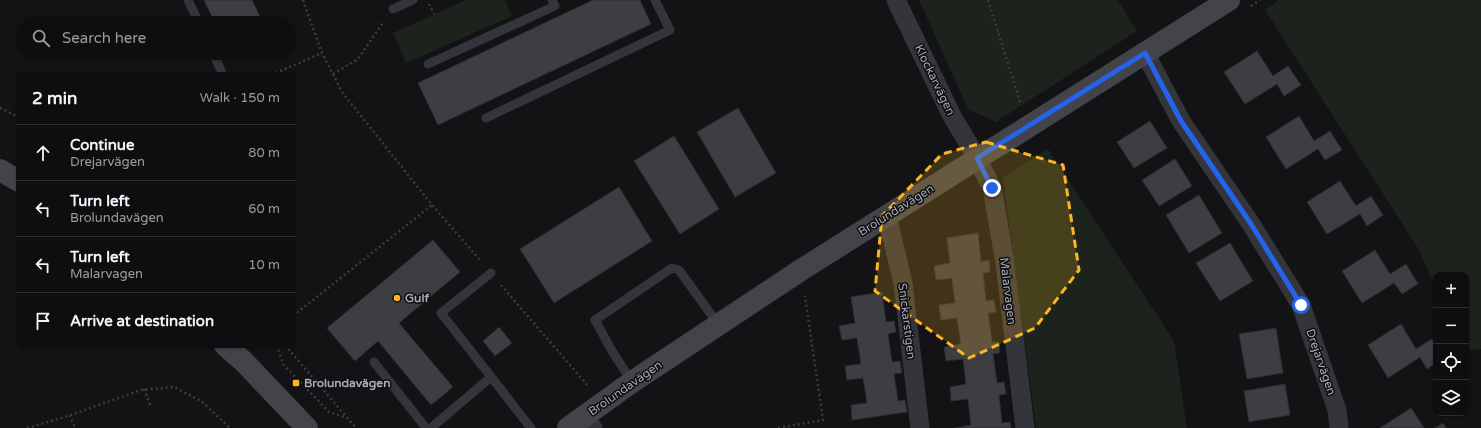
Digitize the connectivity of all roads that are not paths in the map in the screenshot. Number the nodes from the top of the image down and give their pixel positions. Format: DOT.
graph roads {
  1 [pos="188,0"];
  2 [pos="412,0"];
  3 [pos="552,0"];
  4 [pos="655,0"];
  5 [pos="896,0"];
  6 [pos="1229,0"];
  7 [pos="393,10"];
  8 [pos="196,16"];
  9 [pos="1145,53"];
  10 [pos="216,60"];
  11 [pos="428,64"];
  12 [pos="222,72"];
  13 [pos="486,118"];
  14 [pos="977,158"];
  15 [pos="0,170"];
  16 [pos="16,179"];
  17 [pos="887,216"];
  18 [pos="491,273"];
  19 [pos="718,324"];
  20 [pos="228,348"];
  21 [pos="374,362"];
  22 [pos="491,377"];
  23 [pos="632,382"];
  24 [pos="582,424"];
  25 [pos="307,428"];
  26 [pos="426,428"];
  27 [pos="431,428"];
  28 [pos="530,428"];
  29 [pos="920,428"];
  30 [pos="1025,428"];
  31 [pos="1338,428"];
  1 -- 8 [label="lane"];
  2 -- 7 [label="lane"];
  3 -- 11 [label="lane"];
  4 -- 13 [label="lane"];
  5 -- 14 [label="street, Klockarvägen"];
  6 -- 9 [label="street, Brolundavägen"];
  9 -- 14 [label="street, Brolundavägen"];
  9 -- 31 [label="street, Drejarvägen"];
  10 -- 12 [label="lane"];
  14 -- 17 [label="street, Brolundavägen"];
  14 -- 30 [label="street, Malarvagen"];
  15 -- 16 [label="street"];
  17 -- 19 [label="street, Brolundavägen"];
  17 -- 29 [label="street, Snickarstigen"];
  18 -- 22 [label="lane"];
  19 -- 23 [label="street, Brolundavägen"];
  19 -- 23 [label="lane"];
  20 -- 25 [label="street"];
  21 -- 26 [label="lane"];
  22 -- 27 [label="lane"];
  22 -- 28 [label="lane"];
  23 -- 24 [label="street, Brolundavägen"];
}
